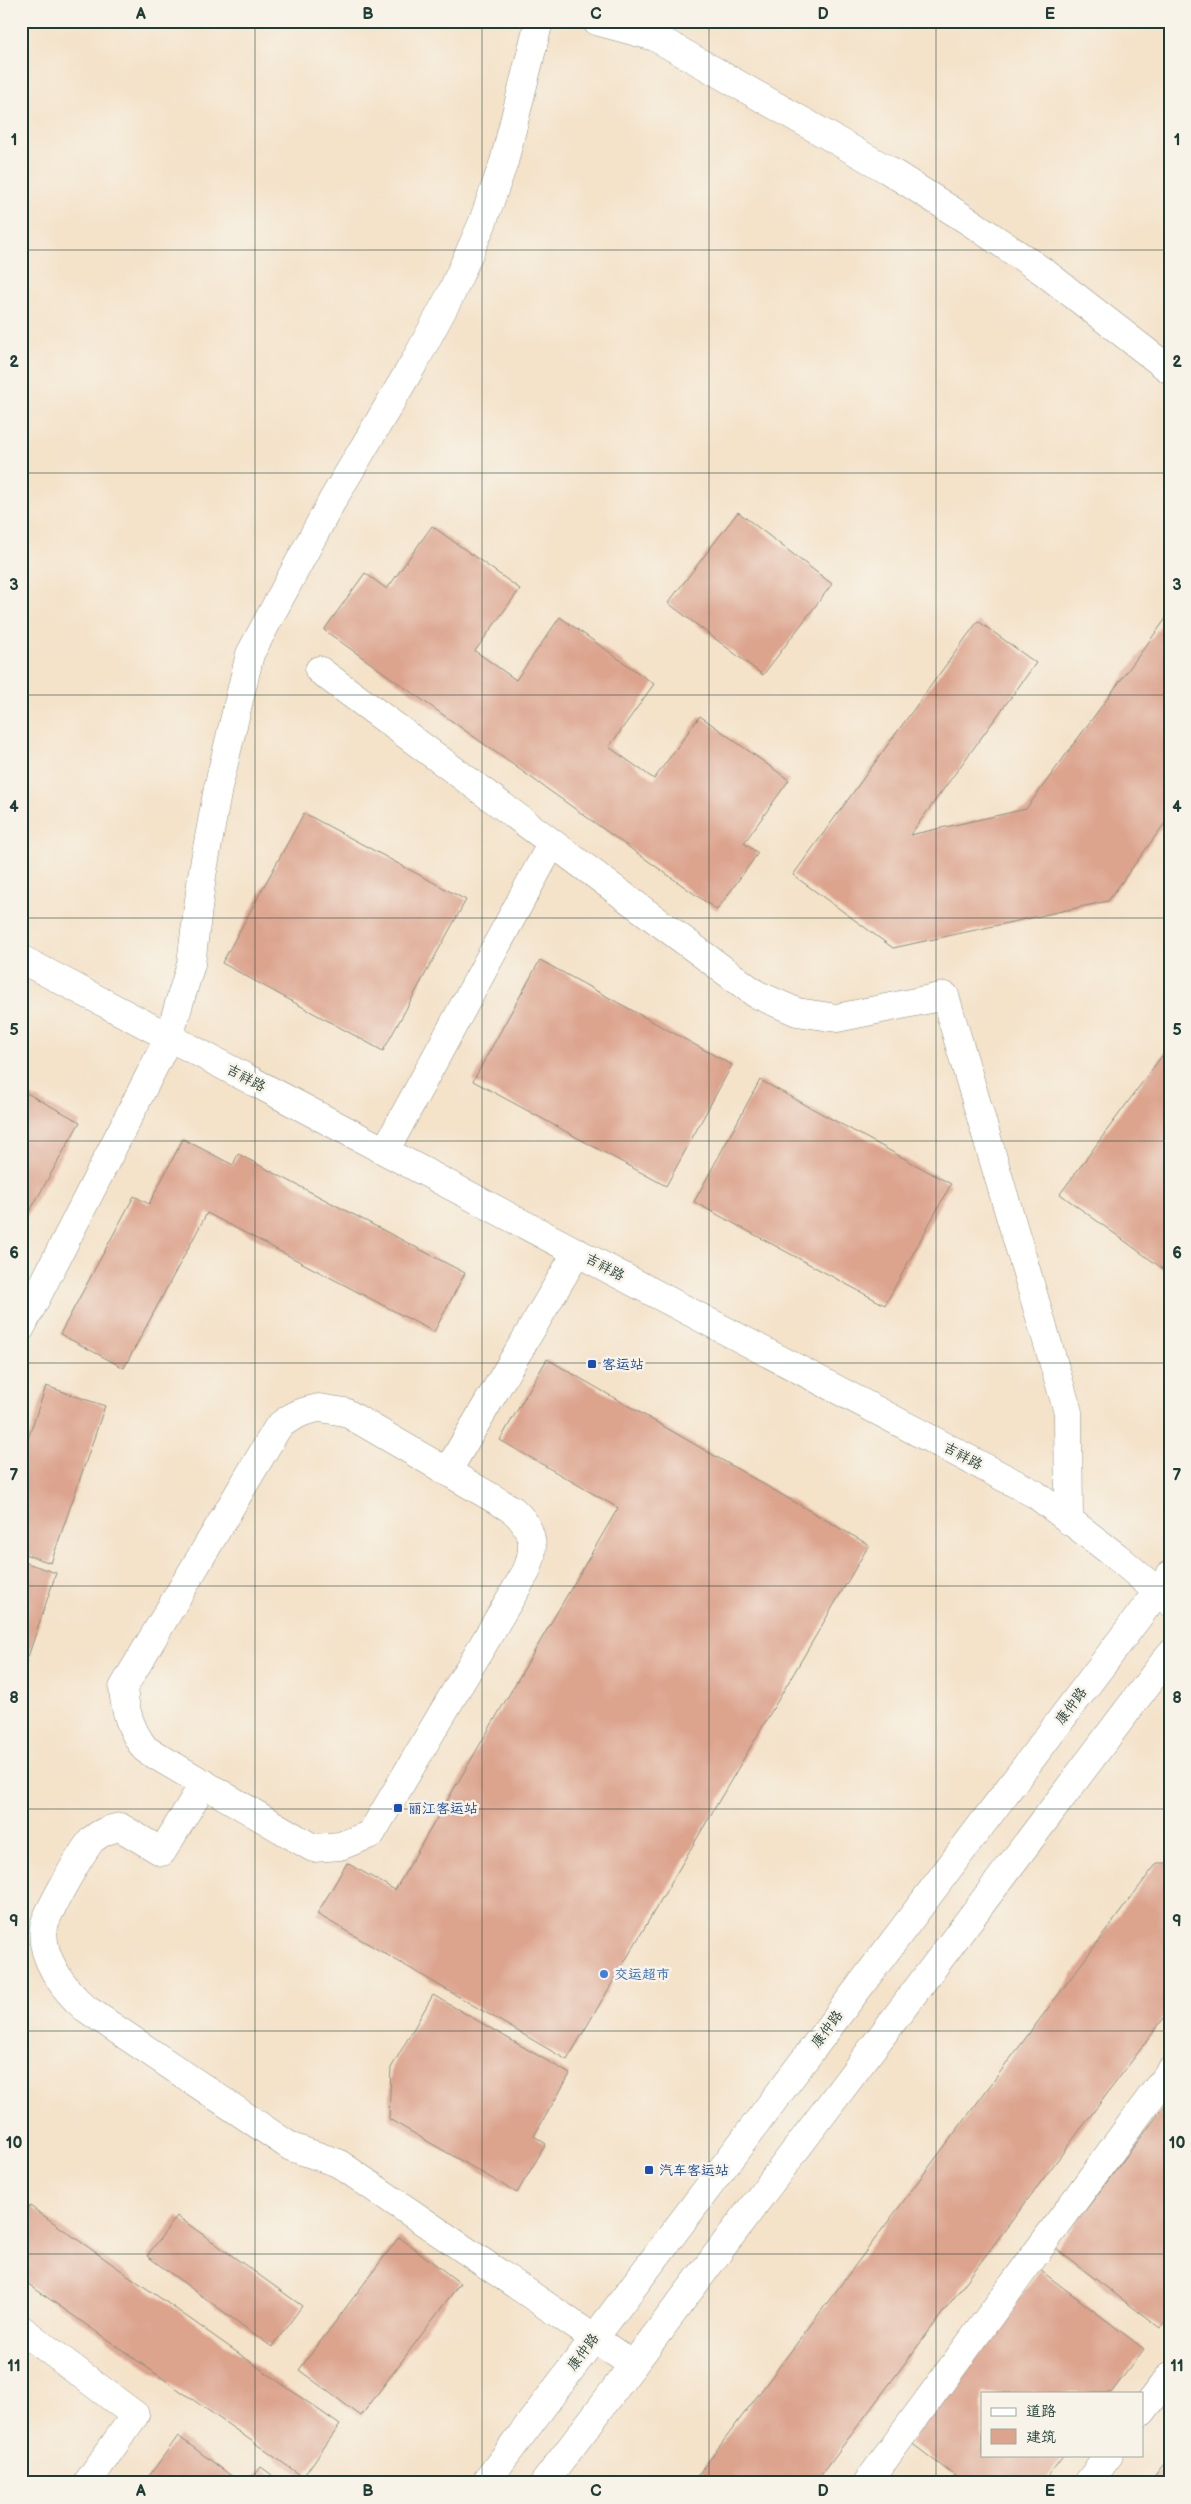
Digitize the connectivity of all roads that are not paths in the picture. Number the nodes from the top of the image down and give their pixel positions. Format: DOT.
graph roads {
  1 [pos="538,21"];
  2 [pos="596,21"];
  3 [pos="1170,370"];
  4 [pos="319,670"];
  5 [pos="552,843"];
  6 [pos="21,959"];
  7 [pos="169,1037"];
  8 [pos="386,1151"];
  9 [pos="577,1252"];
  10 [pos="21,1328"];
  11 [pos="447,1472"];
  12 [pos="1069,1520"];
  13 [pos="1166,1590"];
  14 [pos="1170,1654"];
  15 [pos="204,1783"];
  16 [pos="1170,2071"];
  17 [pos="21,2329"];
  18 [pos="594,2338"];
  19 [pos="633,2365"];
  20 [pos="1170,2376"];
  21 [pos="1144,2409"];
  22 [pos="1108,2456"];
  23 [pos="87,2483"];
  24 [pos="485,2483"];
  25 [pos="544,2483"];
  26 [pos="867,2483"];
  27 [pos="1088,2483"];
  1 -- 7 [label="street"];
  2 -- 3 [label="street"];
  4 -- 5 [label="street"];
  5 -- 8 [label="street"];
  5 -- 12 [label="street"];
  6 -- 7 [label="street, 吉祥路"];
  7 -- 8 [label="street, 吉祥路"];
  7 -- 10 [label="street"];
  8 -- 9 [label="street, 吉祥路"];
  9 -- 11 [label="street"];
  9 -- 12 [label="street, 吉祥路"];
  11 -- 15 [label="street"];
  11 -- 15 [label="street"];
  12 -- 13 [label="street, 吉祥路"];
  13 -- 18 [label="street, 康仲路"];
  14 -- 19 [label="street"];
  15 -- 18 [label="street"];
  16 -- 26 [label="street"];
  17 -- 23 [label="street"];
  18 -- 19 [label="street"];
  18 -- 24 [label="street, 康仲路"];
  19 -- 25 [label="street"];
  20 -- 21 [label="street"];
  22 -- 27 [label="street"];
}
